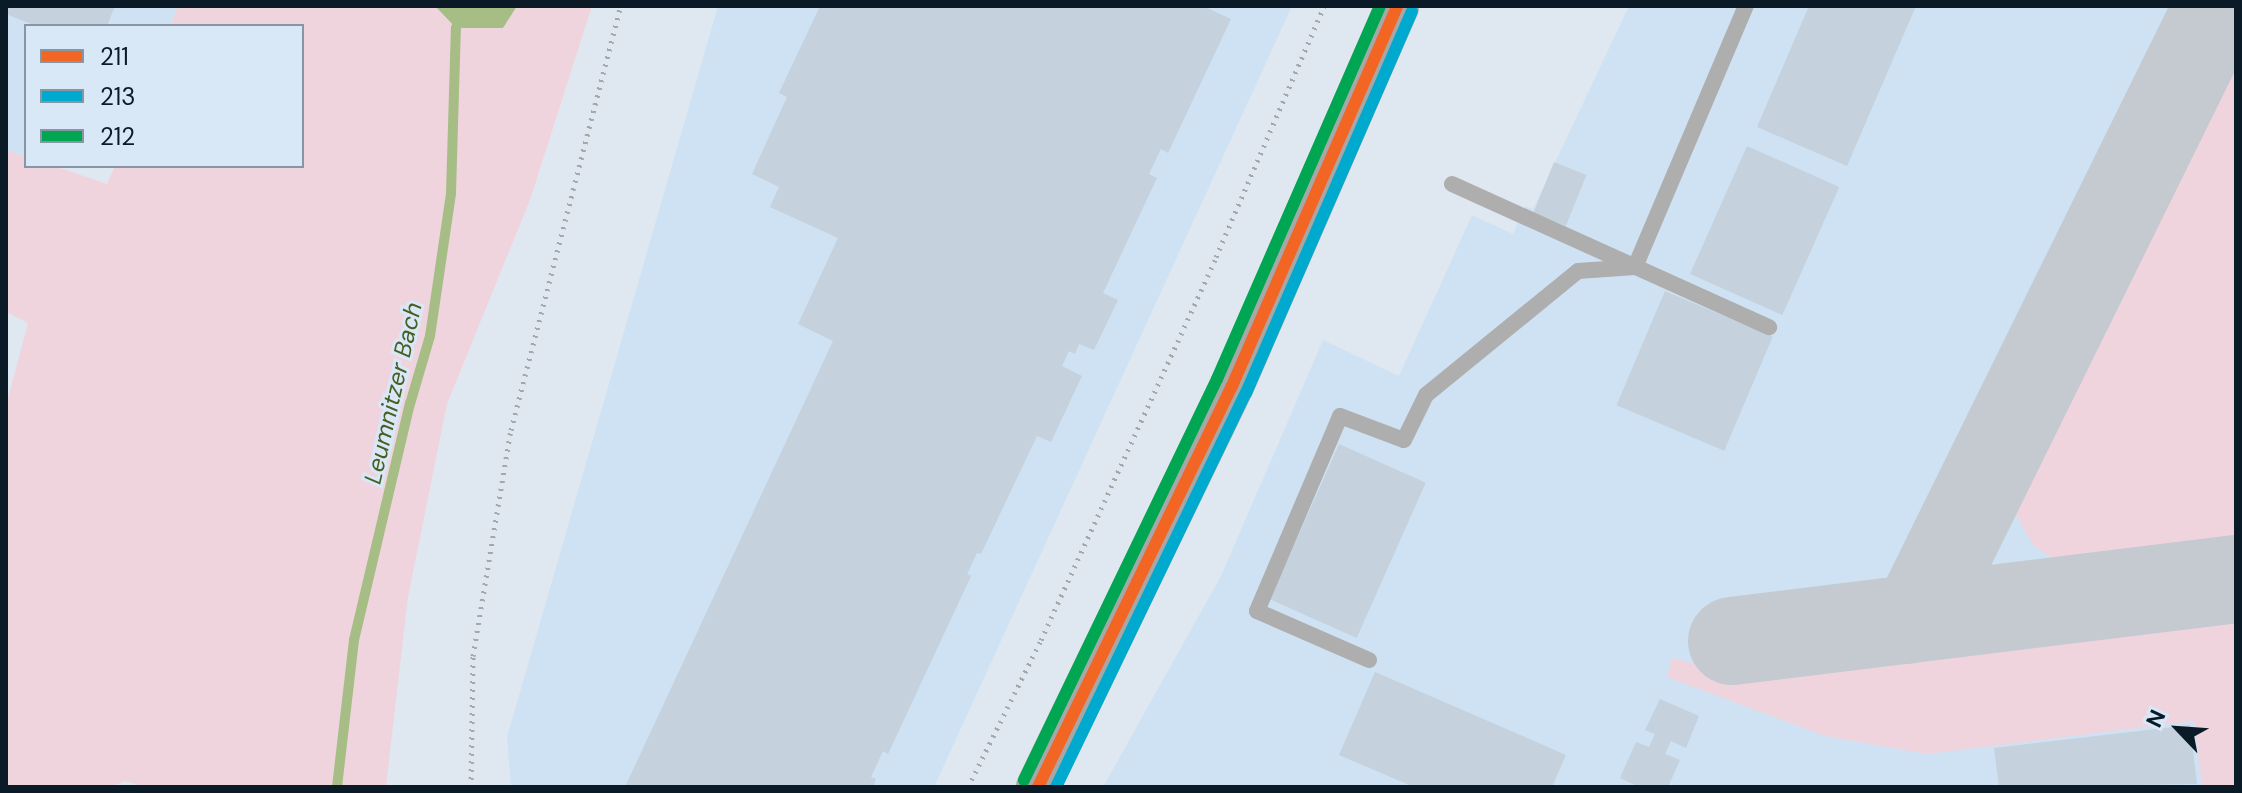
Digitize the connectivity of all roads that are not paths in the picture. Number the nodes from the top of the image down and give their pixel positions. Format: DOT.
graph roads {
  1 [pos="1397,6"];
  2 [pos="1746,6"];
  3 [pos="1452,184"];
  4 [pos="1635,267"];
  5 [pos="1769,327"];
  6 [pos="1369,660"];
  7 [pos="1038,787"];
  1 -- 7 [label="main road"];
  2 -- 4 [label="lane"];
  3 -- 4 [label="lane"];
  4 -- 5 [label="lane"];
  4 -- 6 [label="lane"];
}
